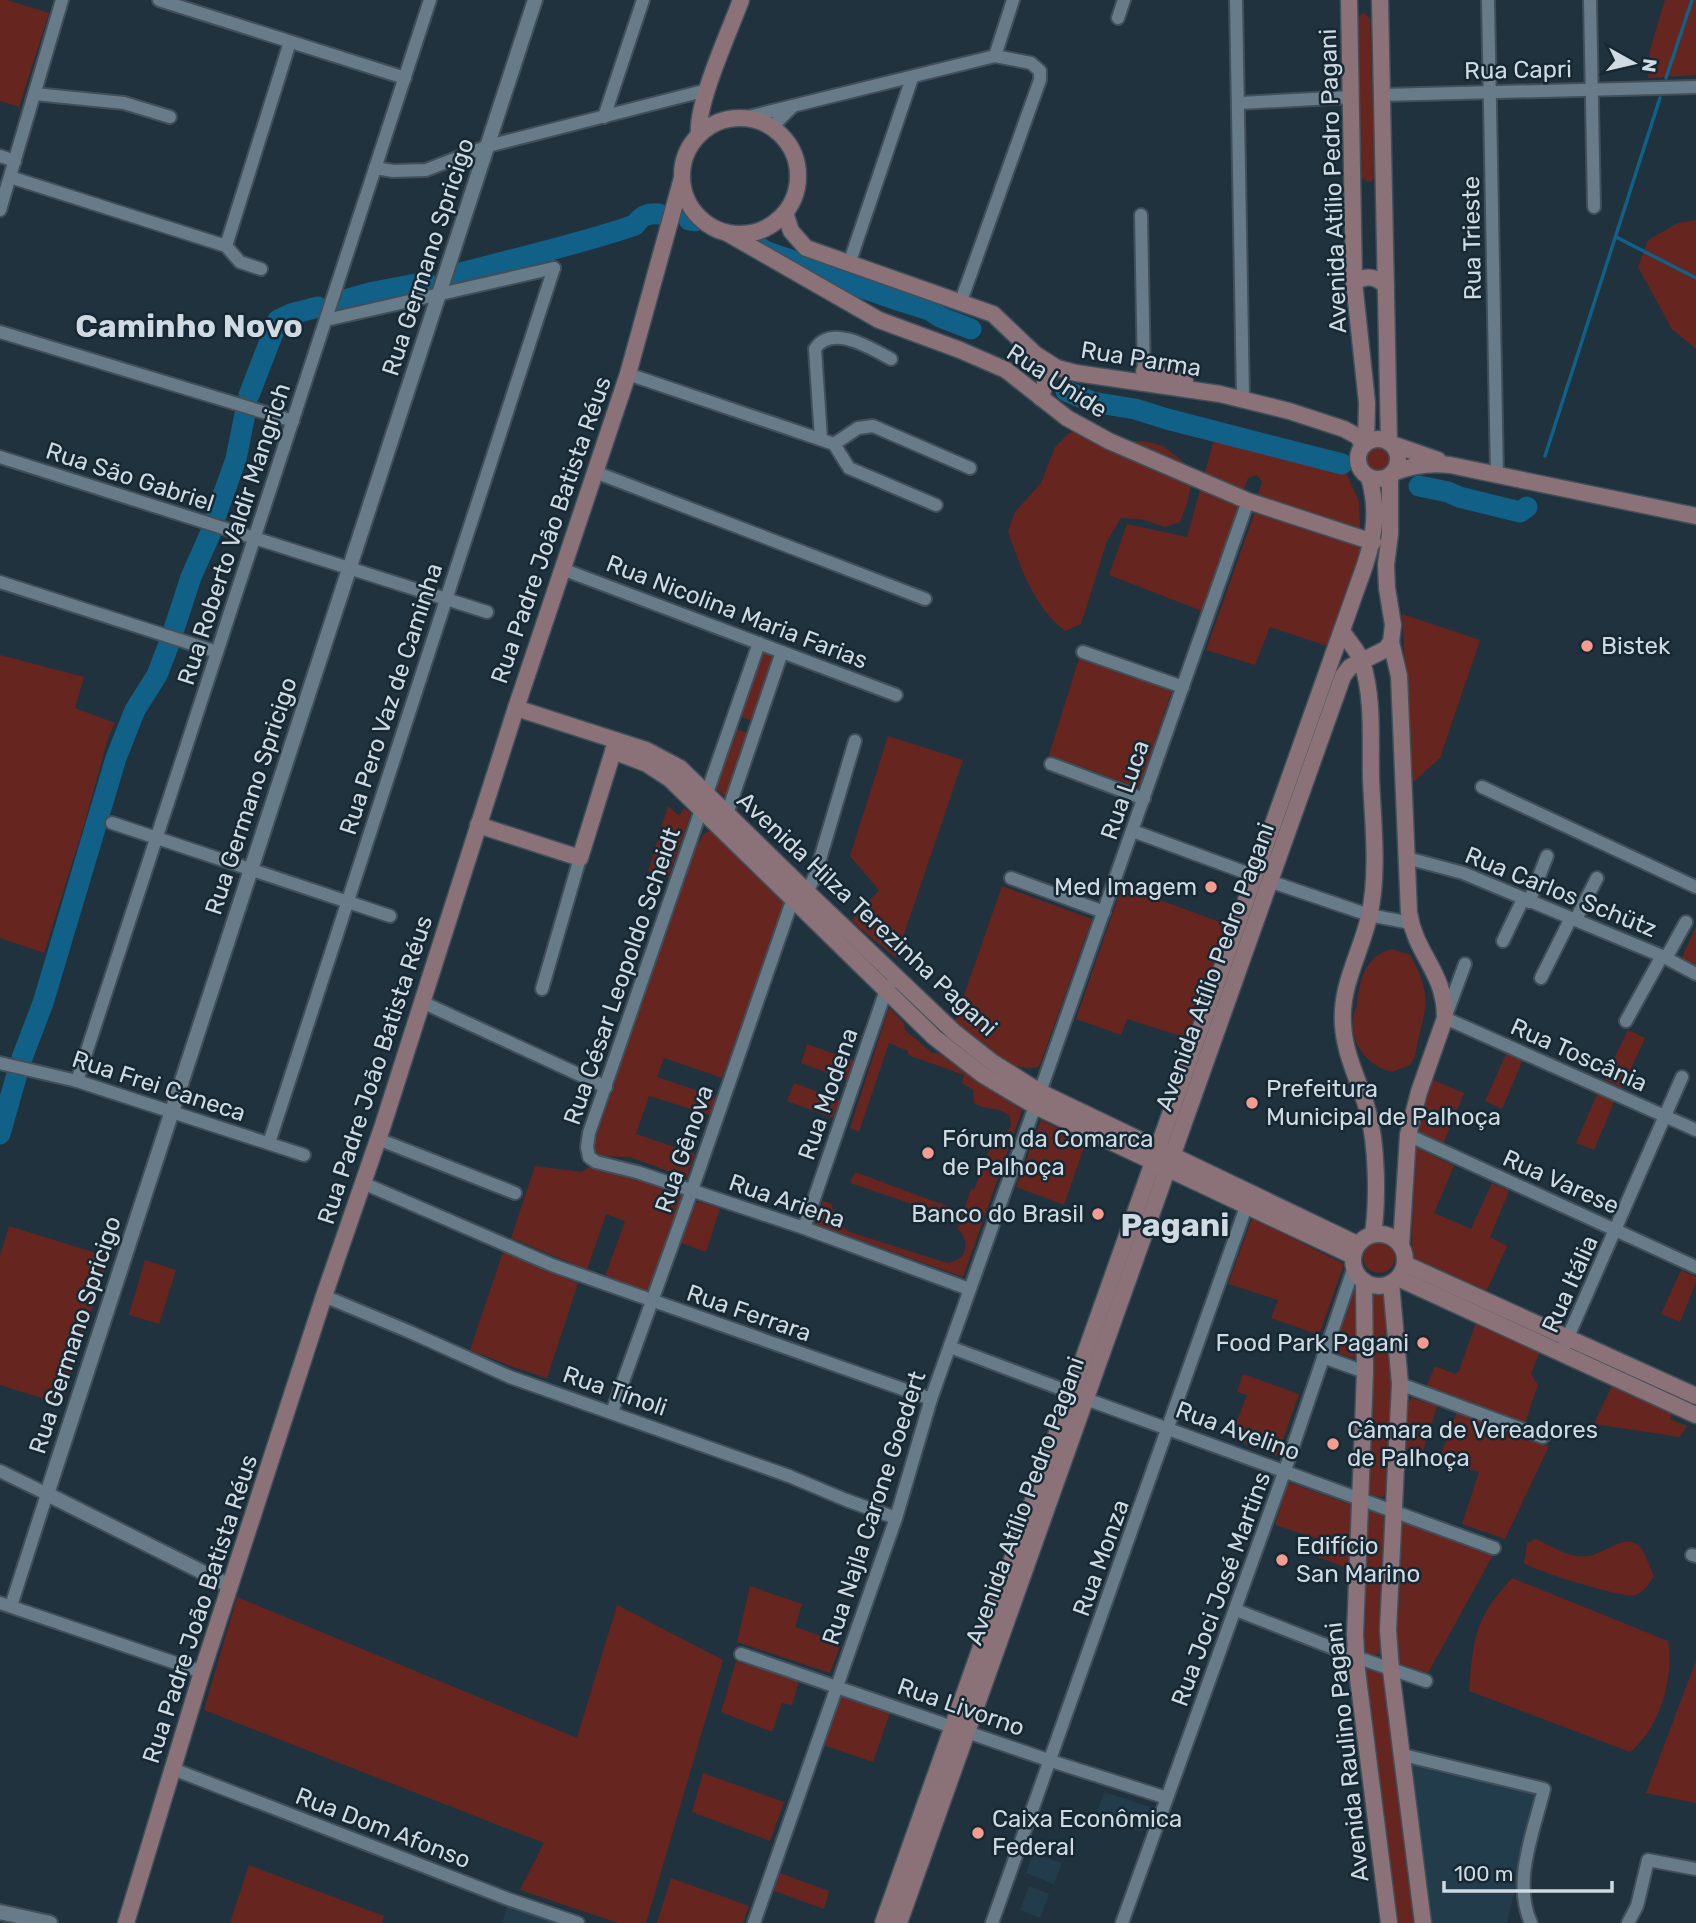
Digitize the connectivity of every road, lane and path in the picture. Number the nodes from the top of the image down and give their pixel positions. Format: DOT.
graph roads {
  1 [pos="62,0"];
  2 [pos="159,0"];
  3 [pos="430,0"];
  4 [pos="536,0"];
  5 [pos="643,0"];
  6 [pos="741,0"];
  7 [pos="1013,0"];
  8 [pos="1124,0"];
  9 [pos="1236,0"];
  10 [pos="1488,0"];
  11 [pos="1590,0"];
  12 [pos="1349,4"];
  13 [pos="1381,6"];
  14 [pos="1118,18"];
  15 [pos="290,42"];
  16 [pos="995,57"];
  17 [pos="405,78"];
  18 [pos="912,78"];
  19 [pos="1696,87"];
  20 [pos="1592,90"];
  21 [pos="1490,92"];
  22 [pos="35,94"];
  23 [pos="1382,95"];
  24 [pos="705,96"];
  25 [pos="1351,97"];
  26 [pos="1240,103"];
  27 [pos="796,104"];
  28 [pos="170,117"];
  29 [pos="604,117"];
  30 [pos="744,118"];
  31 [pos="718,122"];
  32 [pos="772,127"];
  33 [pos="699,135"];
  34 [pos="488,146"];
  35 [pos="0,156"];
  36 [pos="15,161"];
  37 [pos="375,168"];
  38 [pos="10,177"];
  39 [pos="682,178"];
  40 [pos="1353,179"];
  41 [pos="1384,182"];
  42 [pos="1594,207"];
  43 [pos="0,209"];
  44 [pos="695,213"];
  45 [pos="785,213"];
  46 [pos="1141,215"];
  47 [pos="667,230"];
  48 [pos="727,233"];
  49 [pos="226,246"];
  50 [pos="849,264"];
  51 [pos="261,270"];
  52 [pos="1354,282"];
  53 [pos="1386,286"];
  54 [pos="440,294"];
  55 [pos="961,301"];
  56 [pos="326,320"];
  57 [pos="0,331"];
  58 [pos="1029,348"];
  59 [pos="891,359"];
  60 [pos="1058,368"];
  61 [pos="1006,370"];
  62 [pos="628,374"];
  63 [pos="1144,377"];
  64 [pos="1041,398"];
  65 [pos="1243,399"];
  66 [pos="292,421"];
  67 [pos="827,442"];
  68 [pos="1390,443"];
  69 [pos="1365,444"];
  70 [pos="0,457"];
  71 [pos="1450,465"];
  72 [pos="970,468"];
  73 [pos="595,472"];
  74 [pos="1391,474"];
  75 [pos="1497,475"];
  76 [pos="1369,477"];
  77 [pos="1248,501"];
  78 [pos="936,505"];
  79 [pos="1696,516"];
  80 [pos="254,538"];
  81 [pos="1373,542"];
  82 [pos="350,569"];
  83 [pos="562,569"];
  84 [pos="0,582"];
  85 [pos="446,599"];
  86 [pos="925,599"];
  87 [pos="487,612"];
  88 [pos="1342,631"];
  89 [pos="1391,642"];
  90 [pos="759,643"];
  91 [pos="217,652"];
  92 [pos="782,652"];
  93 [pos="1083,652"];
  94 [pos="1362,659"];
  95 [pos="1184,687"];
  96 [pos="896,695"];
  97 [pos="516,708"];
  98 [pos="732,722"];
  99 [pos="757,730"];
  100 [pos="855,741"];
  101 [pos="615,746"];
  102 [pos="1051,764"];
  103 [pos="1482,787"];
  104 [pos="1144,799"];
  105 [pos="705,803"];
  106 [pos="727,814"];
  107 [pos="112,823"];
  108 [pos="478,825"];
  109 [pos="1133,831"];
  110 [pos="156,838"];
  111 [pos="1547,856"];
  112 [pos="580,858"];
  113 [pos="1407,858"];
  114 [pos="251,869"];
  115 [pos="1011,878"];
  116 [pos="1262,878"];
  117 [pos="1597,878"];
  118 [pos="1696,887"];
  119 [pos="801,896"];
  120 [pos="1526,900"];
  121 [pos="347,902"];
  122 [pos="1104,912"];
  123 [pos="1369,915"];
  124 [pos="390,916"];
  125 [pos="1574,918"];
  126 [pos="1686,922"];
  127 [pos="1411,923"];
  128 [pos="1503,941"];
  129 [pos="1664,957"];
  130 [pos="1465,964"];
  131 [pos="1696,974"];
  132 [pos="897,977"];
  133 [pos="1541,978"];
  134 [pos="542,989"];
  135 [pos="886,990"];
  136 [pos="918,997"];
  137 [pos="422,1002"];
  138 [pos="906,1010"];
  139 [pos="1445,1018"];
  140 [pos="1626,1021"];
  141 [pos="0,1063"];
  142 [pos="1682,1077"];
  143 [pos="77,1081"];
  144 [pos="607,1087"];
  145 [pos="1038,1099"];
  146 [pos="172,1112"];
  147 [pos="1667,1116"];
  148 [pos="1696,1130"];
  149 [pos="1408,1135"];
  150 [pos="378,1139"];
  151 [pos="269,1143"];
  152 [pos="304,1155"];
  153 [pos="589,1157"];
  154 [pos="1162,1159"];
  155 [pos="363,1183"];
  156 [pos="692,1190"];
  157 [pos="515,1193"];
  158 [pos="1246,1207"];
  159 [pos="804,1228"];
  160 [pos="1617,1230"];
  161 [pos="1373,1234"];
  162 [pos="1401,1246"];
  163 [pos="1355,1256"];
  164 [pos="1696,1267"];
  165 [pos="1398,1275"];
  166 [pos="1364,1281"];
  167 [pos="970,1289"];
  168 [pos="324,1296"];
  169 [pos="653,1301"];
  170 [pos="1568,1337"];
  171 [pos="950,1347"];
  172 [pos="1561,1353"];
  173 [pos="1323,1357"];
  174 [pos="1365,1373"];
  175 [pos="1401,1384"];
  176 [pos="1079,1396"];
  177 [pos="1696,1396"];
  178 [pos="931,1399"];
  179 [pos="612,1412"];
  180 [pos="1696,1415"];
  181 [pos="1169,1429"];
  182 [pos="1543,1437"];
  183 [pos="0,1471"];
  184 [pos="1285,1471"];
  185 [pos="47,1494"];
  186 [pos="1360,1499"];
  187 [pos="1394,1510"];
  188 [pos="896,1518"];
  189 [pos="1494,1548"];
  190 [pos="230,1586"];
  191 [pos="5,1604"];
  192 [pos="1236,1610"];
  193 [pos="741,1654"];
  194 [pos="1356,1657"];
  195 [pos="1391,1670"];
  196 [pos="202,1672"];
  197 [pos="1426,1681"];
  198 [pos="836,1687"];
  199 [pos="960,1729"];
  200 [pos="1403,1755"];
  201 [pos="1051,1761"];
  202 [pos="173,1769"];
  203 [pos="1167,1798"];
  204 [pos="1696,1870"];
  205 [pos="0,1912"];
  206 [pos="50,1923"];
  207 [pos="126,1923"];
  208 [pos="578,1923"];
  209 [pos="754,1923"];
  210 [pos="883,1923"];
  211 [pos="899,1923"];
  212 [pos="992,1923"];
  213 [pos="1122,1923"];
  214 [pos="1389,1923"];
  215 [pos="1423,1923"];
  216 [pos="1531,1923"];
  217 [pos="1628,1923"];
  1 -- 22 [label="street"];
  2 -- 15 [label="street"];
  3 -- 17 [label="street, Rua Roberto Valdir Mangrich"];
  4 -- 34 [label="street, Rua Germano Spricigo"];
  5 -- 29 [label="street"];
  6 -- 24 [label="main road"];
  7 -- 16 [label="street"];
  8 -- 14 [label="street"];
  9 -- 26 [label="street"];
  10 -- 21 [label="street, Rua Trieste"];
  11 -- 20 [label="street"];
  12 -- 13 [label="main road"];
  12 -- 25 [label="main road, Avenida Atílio Pedro Pagani"];
  13 -- 23 [label="main road, Avenida Atílio Pedro Pagani"];
  15 -- 17 [label="street"];
  15 -- 49 [label="street"];
  16 -- 18 [label="street"];
  16 -- 55 [label="street"];
  17 -- 37 [label="street, Rua Roberto Valdir Mangrich"];
  18 -- 27 [label="street"];
  18 -- 50 [label="street"];
  19 -- 20 [label="street, Rua Capri"];
  20 -- 21 [label="street, Rua Capri"];
  20 -- 42 [label="street"];
  21 -- 23 [label="street, Rua Capri"];
  21 -- 75 [label="street, Rua Trieste"];
  22 -- 28 [label="street"];
  22 -- 36 [label="street"];
  23 -- 41 [label="main road, Avenida Atílio Pedro Pagani"];
  24 -- 29 [label="street"];
  24 -- 31 [label="main road"];
  24 -- 33 [label="main road"];
  25 -- 26 [label="street"];
  25 -- 40 [label="main road, Avenida Atílio Pedro Pagani"];
  26 -- 65 [label="street"];
  27 -- 30 [label="street"];
  27 -- 32 [label="street"];
  29 -- 34 [label="street"];
  30 -- 31 [label="main road"];
  30 -- 32 [label="main road"];
  31 -- 33 [label="main road"];
  32 -- 45 [label="main road"];
  33 -- 39 [label="main road"];
  34 -- 37 [label="street"];
  34 -- 54 [label="street, Rua Germano Spricigo"];
  35 -- 36 [label="street"];
  36 -- 38 [label="street"];
  37 -- 56 [label="street, Rua Roberto Valdir Mangrich"];
  38 -- 43 [label="street"];
  38 -- 49 [label="street"];
  39 -- 44 [label="main road"];
  39 -- 47 [label="main road, Rua Padre João Batista Réus"];
  40 -- 41 [label="main road"];
  40 -- 52 [label="main road, Avenida Atílio Pedro Pagani"];
  41 -- 53 [label="main road, Avenida Atílio Pedro Pagani"];
  44 -- 47 [label="main road"];
  44 -- 48 [label="main road"];
  45 -- 48 [label="main road"];
  45 -- 50 [label="main road, Rua Parma"];
  46 -- 63 [label="street"];
  47 -- 62 [label="main road, Rua Padre João Batista Réus"];
  48 -- 61 [label="main road, Rua Unide"];
  49 -- 51 [label="street"];
  50 -- 55 [label="main road, Rua Parma"];
  52 -- 53 [label="main road"];
  52 -- 69 [label="main road, Avenida Atílio Pedro Pagani"];
  53 -- 68 [label="main road, Avenida Atílio Pedro Pagani"];
  54 -- 56 [label="street"];
  54 -- 82 [label="street, Rua Germano Spricigo"];
  54 -- 85 [label="street, Rua Pero Vaz de Caminha"];
  55 -- 58 [label="main road, Rua Parma"];
  56 -- 66 [label="street, Rua Roberto Valdir Mangrich"];
  57 -- 66 [label="street"];
  58 -- 60 [label="main road, Rua Parma"];
  58 -- 61 [label="main road"];
  59 -- 67 [label="street"];
  60 -- 63 [label="main road, Rua Parma"];
  60 -- 64 [label="main road"];
  61 -- 64 [label="main road, Rua Unide"];
  62 -- 67 [label="street"];
  62 -- 73 [label="main road, Rua Padre João Batista Réus"];
  63 -- 65 [label="main road, Rua Parma"];
  64 -- 77 [label="main road, Rua Unide"];
  65 -- 69 [label="main road, Rua Parma"];
  66 -- 80 [label="street, Rua Roberto Valdir Mangrich"];
  67 -- 72 [label="street"];
  67 -- 78 [label="street"];
  68 -- 69 [label="main road"];
  68 -- 71 [label="main road"];
  68 -- 74 [label="main road"];
  69 -- 76 [label="main road"];
  70 -- 80 [label="street, Rua São Gabriel"];
  71 -- 74 [label="main road"];
  71 -- 75 [label="main road"];
  73 -- 83 [label="main road, Rua Padre João Batista Réus"];
  73 -- 86 [label="street"];
  74 -- 76 [label="main road"];
  74 -- 89 [label="main road"];
  75 -- 79 [label="main road"];
  76 -- 81 [label="main road, Avenida Atílio Pedro Pagani"];
  77 -- 81 [label="main road, Rua Unide"];
  77 -- 95 [label="street, Rua Luca"];
  80 -- 82 [label="street, Rua São Gabriel"];
  80 -- 91 [label="street, Rua Roberto Valdir Mangrich"];
  81 -- 88 [label="main road, Avenida Atílio Pedro Pagani"];
  82 -- 85 [label="street, Rua São Gabriel"];
  82 -- 114 [label="street, Rua Germano Spricigo"];
  83 -- 90 [label="street, Rua Nicolina Maria Farias"];
  83 -- 97 [label="main road, Rua Padre João Batista Réus"];
  84 -- 91 [label="street"];
  85 -- 87 [label="street, Rua São Gabriel"];
  85 -- 121 [label="street, Rua Pero Vaz de Caminha"];
  88 -- 94 [label="main road"];
  88 -- 116 [label="main road, Avenida Atílio Pedro Pagani"];
  89 -- 94 [label="main road, Avenida Atílio Pedro Pagani"];
  89 -- 113 [label="main road"];
  90 -- 92 [label="street, Rua Nicolina Maria Farias"];
  90 -- 98 [label="street, Rua César Leopoldo Scheidt"];
  91 -- 110 [label="street, Rua Roberto Valdir Mangrich"];
  92 -- 96 [label="street, Rua Nicolina Maria Farias"];
  92 -- 99 [label="street"];
  93 -- 95 [label="street"];
  94 -- 116 [label="main road, Avenida Atílio Pedro Pagani"];
  94 -- 123 [label="main road"];
  95 -- 104 [label="street, Rua Luca"];
  97 -- 101 [label="main road, Avenida Hilza Terezinha Pagani"];
  97 -- 108 [label="main road, Rua Padre João Batista Réus"];
  98 -- 99 [label="street"];
  98 -- 105 [label="street, Rua César Leopoldo Scheidt"];
  99 -- 106 [label="street"];
  100 -- 119 [label="street, Rua Gênova"];
  101 -- 105 [label="main road, Avenida Hilza Terezinha Pagani"];
  101 -- 112 [label="main road"];
  102 -- 104 [label="street"];
  103 -- 118 [label="street"];
  104 -- 109 [label="street, Rua Luca"];
  105 -- 106 [label="main road, Avenida Hilza Terezinha Pagani"];
  105 -- 119 [label="main road, Avenida Hilza Terezinha Pagani"];
  105 -- 144 [label="street, Rua César Leopoldo Scheidt"];
  106 -- 119 [label="main road, Avenida Hilza Terezinha Pagani"];
  107 -- 110 [label="street"];
  108 -- 112 [label="main road"];
  108 -- 137 [label="main road, Rua Padre João Batista Réus"];
  109 -- 116 [label="street"];
  109 -- 122 [label="street, Rua Luca"];
  110 -- 114 [label="street"];
  110 -- 143 [label="street, Rua Roberto Valdir Mangrich"];
  111 -- 120 [label="street"];
  112 -- 134 [label="street"];
  113 -- 120 [label="street, Rua Carlos Schütz"];
  113 -- 127 [label="main road"];
  114 -- 121 [label="street"];
  114 -- 146 [label="street, Rua Germano Spricigo"];
  115 -- 122 [label="street"];
  116 -- 123 [label="street"];
  116 -- 154 [label="main road, Avenida Atílio Pedro Pagani"];
  117 -- 125 [label="street"];
  119 -- 132 [label="main road, Avenida Hilza Terezinha Pagani"];
  119 -- 135 [label="main road, Avenida Hilza Terezinha Pagani"];
  119 -- 156 [label="street, Rua Gênova"];
  120 -- 125 [label="street, Rua Carlos Schütz"];
  120 -- 128 [label="street"];
  121 -- 124 [label="street"];
  121 -- 151 [label="street, Rua Pero Vaz de Caminha"];
  122 -- 145 [label="street, Rua Luca"];
  123 -- 127 [label="street"];
  123 -- 161 [label="main road"];
  125 -- 129 [label="street, Rua Carlos Schütz"];
  125 -- 133 [label="street"];
  126 -- 129 [label="street"];
  127 -- 139 [label="main road"];
  129 -- 131 [label="street, Rua Carlos Schütz"];
  129 -- 140 [label="street"];
  130 -- 139 [label="street"];
  132 -- 135 [label="street, Rua Modena"];
  132 -- 136 [label="main road, Avenida Hilza Terezinha Pagani"];
  135 -- 138 [label="main road, Avenida Hilza Terezinha Pagani"];
  135 -- 159 [label="street, Rua Modena"];
  136 -- 138 [label="main road"];
  136 -- 145 [label="main road, Avenida Hilza Terezinha Pagani"];
  137 -- 144 [label="street"];
  137 -- 150 [label="main road, Rua Padre João Batista Réus"];
  138 -- 145 [label="main road, Avenida Hilza Terezinha Pagani"];
  139 -- 147 [label="street, Rua Toscânia"];
  139 -- 149 [label="main road"];
  141 -- 143 [label="street, Rua Frei Caneca"];
  142 -- 147 [label="street, Rua Itália"];
  143 -- 146 [label="street, Rua Frei Caneca"];
  144 -- 153 [label="street, Rua César Leopoldo Scheidt"];
  145 -- 154 [label="main road, Avenida Hilza Terezinha Pagani"];
  145 -- 167 [label="street, Rua Najla Carone Goedert"];
  146 -- 151 [label="street, Rua Frei Caneca"];
  146 -- 185 [label="street, Rua Germano Spricigo"];
  147 -- 148 [label="street, Rua Toscânia"];
  147 -- 160 [label="street, Rua Itália"];
  149 -- 160 [label="street, Rua Varese"];
  149 -- 162 [label="main road"];
  150 -- 155 [label="main road, Rua Padre João Batista Réus"];
  150 -- 157 [label="street"];
  151 -- 152 [label="street, Rua Frei Caneca"];
  153 -- 156 [label="street, Rua Ariena"];
  154 -- 158 [label="main road, Avenida Hilza Terezinha Pagani"];
  154 -- 163 [label="main road, Avenida Hilza Terezinha Pagani"];
  154 -- 176 [label="main road, Avenida Atílio Pedro Pagani"];
  155 -- 168 [label="main road, Rua Padre João Batista Réus"];
  155 -- 169 [label="street, Rua Ferrara"];
  156 -- 159 [label="street, Rua Ariena"];
  156 -- 169 [label="street, Rua Gênova"];
  158 -- 163 [label="main road, Avenida Hilza Terezinha Pagani"];
  158 -- 181 [label="street, Rua Monza"];
  159 -- 167 [label="street, Rua Ariena"];
  160 -- 164 [label="street, Rua Varese"];
  160 -- 170 [label="street, Rua Itália"];
  161 -- 162 [label="main road"];
  161 -- 163 [label="main road"];
  162 -- 165 [label="main road"];
  163 -- 166 [label="main road"];
  163 -- 173 [label="street, Rua Joci José Martins"];
  165 -- 166 [label="main road"];
  165 -- 170 [label="main road"];
  165 -- 172 [label="main road"];
  165 -- 175 [label="main road"];
  166 -- 174 [label="main road, Avenida Raulino Pagani"];
  167 -- 171 [label="street, Rua Najla Carone Goedert"];
  168 -- 179 [label="street, Rua Tínoli"];
  168 -- 190 [label="main road, Rua Padre João Batista Réus"];
  169 -- 178 [label="street, Rua Ferrara"];
  169 -- 179 [label="street, Rua Gênova"];
  170 -- 172 [label="street, Rua Itália"];
  170 -- 177 [label="main road"];
  171 -- 176 [label="street, Rua Avelino"];
  171 -- 178 [label="street, Rua Najla Carone Goedert"];
  172 -- 180 [label="main road"];
  173 -- 174 [label="street"];
  173 -- 184 [label="street, Rua Joci José Martins"];
  174 -- 186 [label="main road, Avenida Raulino Pagani"];
  175 -- 182 [label="street"];
  175 -- 187 [label="main road"];
  176 -- 181 [label="street, Rua Avelino"];
  176 -- 199 [label="main road, Avenida Atílio Pedro Pagani"];
  178 -- 188 [label="street, Rua Najla Carone Goedert"];
  179 -- 188 [label="street, Rua Tínoli"];
  181 -- 184 [label="street, Rua Avelino"];
  181 -- 201 [label="street, Rua Monza"];
  183 -- 185 [label="street"];
  184 -- 186 [label="street, Rua Avelino"];
  184 -- 192 [label="street, Rua Joci José Martins"];
  185 -- 190 [label="street"];
  185 -- 191 [label="street, Rua Germano Spricigo"];
  186 -- 187 [label="street, Rua Avelino"];
  186 -- 194 [label="main road, Avenida Raulino Pagani"];
  187 -- 189 [label="street, Rua Avelino"];
  187 -- 195 [label="main road"];
  188 -- 198 [label="street, Rua Najla Carone Goedert"];
  190 -- 196 [label="main road, Rua Padre João Batista Réus"];
  191 -- 196 [label="street"];
  192 -- 194 [label="street"];
  192 -- 203 [label="street, Rua Joci José Martins"];
  193 -- 198 [label="street, Rua Livorno"];
  194 -- 195 [label="street"];
  194 -- 214 [label="main road, Avenida Raulino Pagani"];
  195 -- 197 [label="street"];
  195 -- 200 [label="main road"];
  196 -- 202 [label="main road, Rua Padre João Batista Réus"];
  198 -- 199 [label="street, Rua Livorno"];
  198 -- 209 [label="street, Rua Najla Carone Goedert"];
  199 -- 201 [label="street, Rua Livorno"];
  199 -- 210 [label="main road, Avenida Atílio Pedro Pagani"];
  199 -- 211 [label="main road, Avenida Atílio Pedro Pagani"];
  200 -- 215 [label="main road"];
  200 -- 216 [label="street"];
  201 -- 203 [label="street, Rua Livorno"];
  201 -- 212 [label="street, Rua Monza"];
  202 -- 207 [label="main road, Rua Padre João Batista Réus"];
  202 -- 208 [label="street, Rua Dom Afonso"];
  203 -- 213 [label="street, Rua Joci José Martins"];
  204 -- 217 [label="street"];
  205 -- 206 [label="street"];
}
